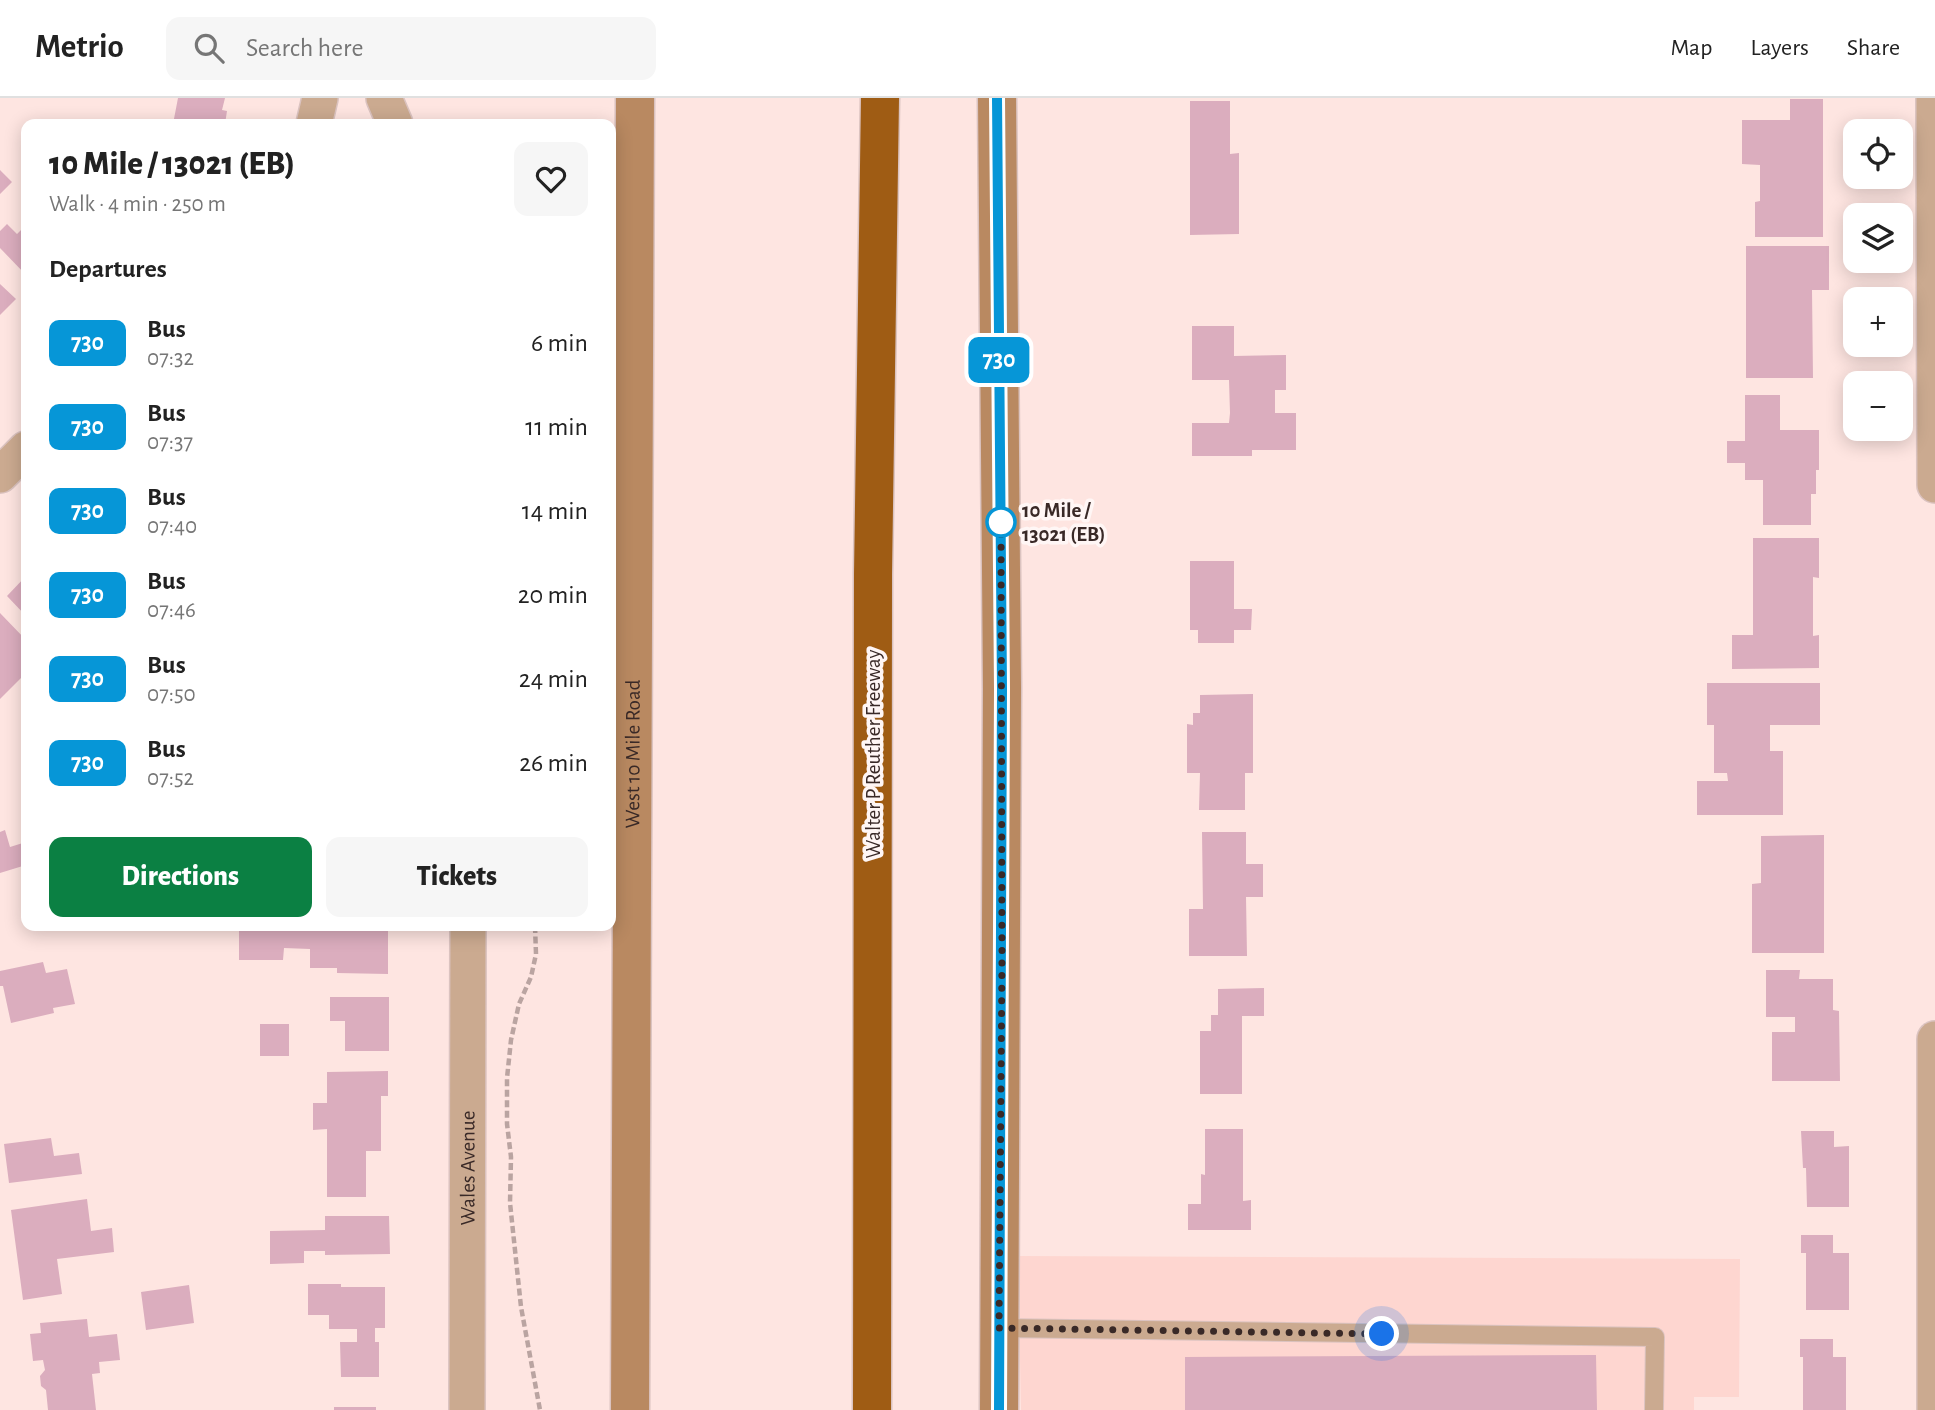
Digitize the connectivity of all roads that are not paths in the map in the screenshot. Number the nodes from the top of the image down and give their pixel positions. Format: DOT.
graph roads {
  1 [pos="320,98"];
  2 [pos="384,98"];
  3 [pos="635,98"];
  4 [pos="880,98"];
  5 [pos="997,98"];
  6 [pos="1934,98"];
  7 [pos="315,119"];
  8 [pos="393,119"];
  9 [pos="623,214"];
  10 [pos="21,454"];
  11 [pos="0,475"];
  12 [pos="1935,485"];
  13 [pos="468,931"];
  14 [pos="1935,1039"];
  15 [pos="1935,1303"];
  16 [pos="999,1328"];
  17 [pos="467,1410"];
  18 [pos="630,1410"];
  19 [pos="872,1410"];
  20 [pos="999,1410"];
  21 [pos="1654,1410"];
  22 [pos="1935,1410"];
  1 -- 7 [label="street"];
  2 -- 8 [label="street"];
  3 -- 9 [label="main road, West 10 Mile Road"];
  4 -- 19 [label="highway, Walter P Reuther Freeway"];
  5 -- 16 [label="main road"];
  6 -- 12 [label="street"];
  9 -- 18 [label="main road, West 10 Mile Road"];
  10 -- 11 [label="street"];
  13 -- 17 [label="street, Wales Avenue"];
  14 -- 15 [label="street"];
  15 -- 22 [label="street"];
  16 -- 20 [label="main road"];
  16 -- 21 [label="lane"];
}
